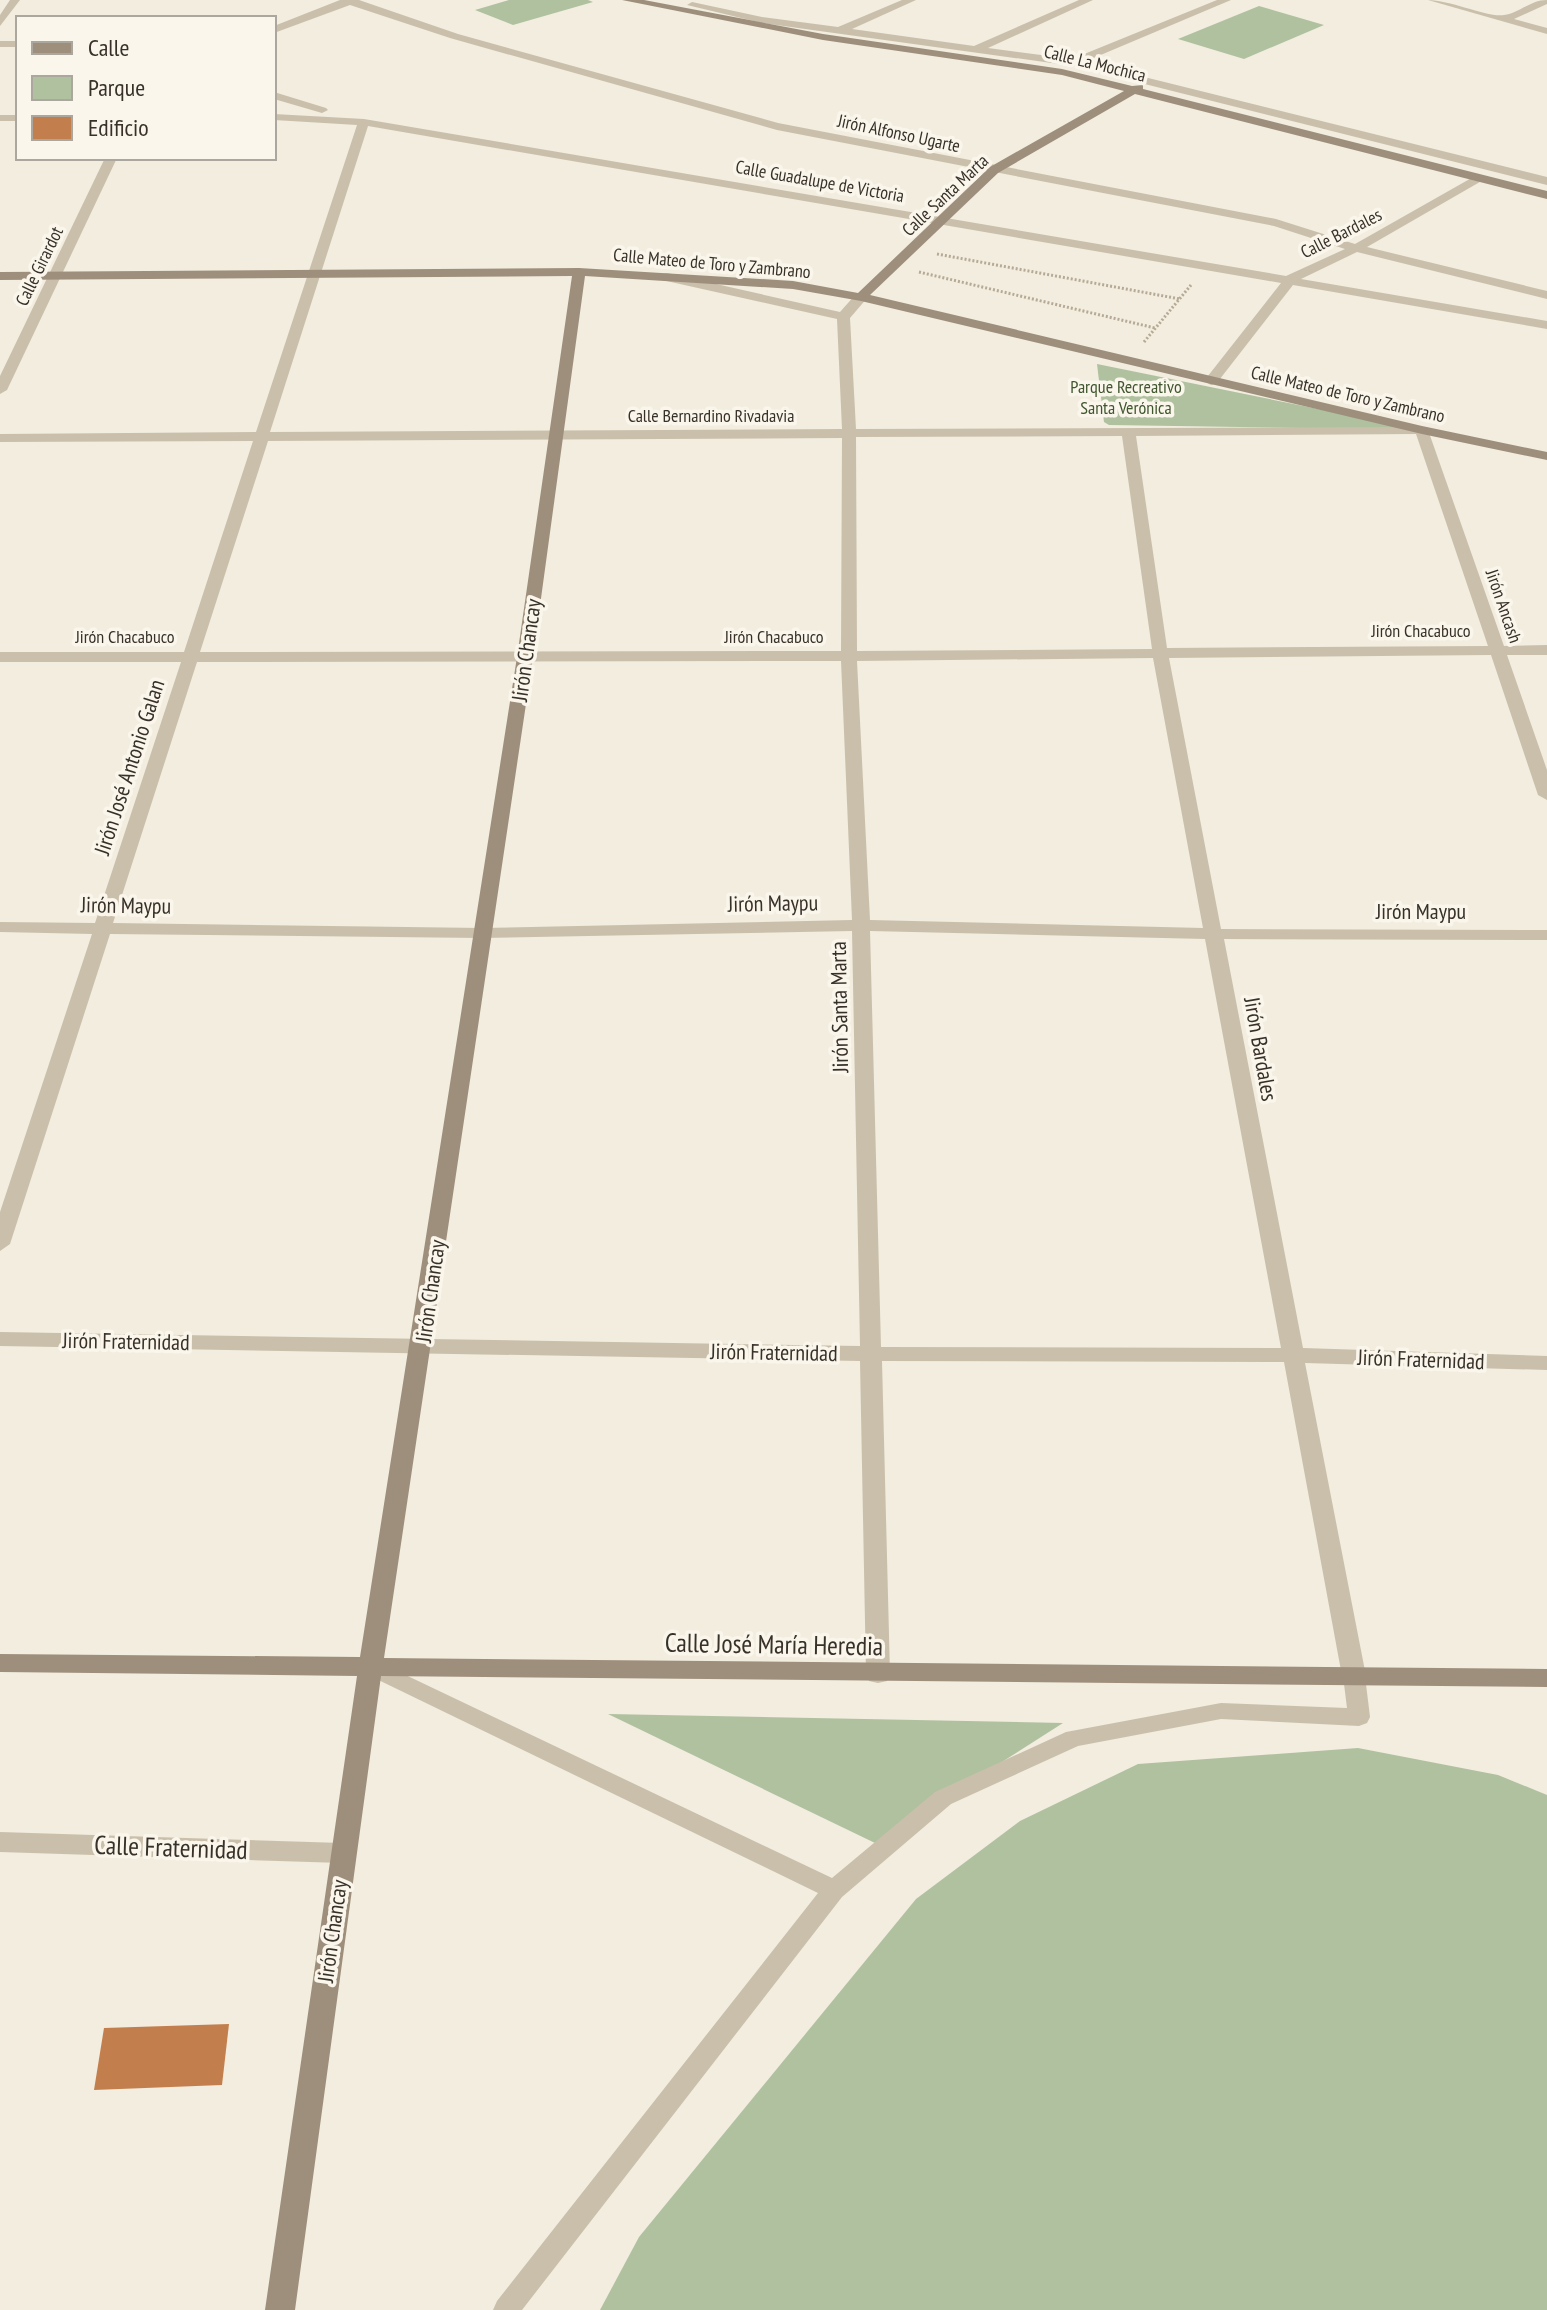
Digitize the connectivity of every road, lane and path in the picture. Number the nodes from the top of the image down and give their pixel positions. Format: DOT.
graph roads {
  1 [pos="15,0"];
  2 [pos="627,0"];
  3 [pos="669,0"];
  4 [pos="707,0"];
  5 [pos="911,0"];
  6 [pos="1063,0"];
  7 [pos="1226,0"];
  8 [pos="1433,0"];
  9 [pos="1546,0"];
  10 [pos="349,1"];
  11 [pos="1082,2"];
  12 [pos="692,5"];
  13 [pos="1505,19"];
  14 [pos="0,23"];
  15 [pos="276,29"];
  16 [pos="838,31"];
  17 [pos="1547,31"];
  18 [pos="978,48"];
  19 [pos="1073,63"];
  20 [pos="1146,83"];
  21 [pos="1133,91"];
  22 [pos="276,96"];
  23 [pos="317,109"];
  24 [pos="276,117"];
  25 [pos="304,117"];
  26 [pos="364,122"];
  27 [pos="110,160"];
  28 [pos="994,170"];
  29 [pos="1479,179"];
  30 [pos="1547,181"];
  31 [pos="1547,195"];
  32 [pos="943,220"];
  33 [pos="1356,248"];
  34 [pos="912,250"];
  35 [pos="1207,265"];
  36 [pos="894,266"];
  37 [pos="316,272"];
  38 [pos="579,272"];
  39 [pos="656,274"];
  40 [pos="0,276"];
  41 [pos="55,276"];
  42 [pos="1291,279"];
  43 [pos="1547,295"];
  44 [pos="861,297"];
  45 [pos="1180,299"];
  46 [pos="843,317"];
  47 [pos="1547,325"];
  48 [pos="1155,328"];
  49 [pos="1128,361"];
  50 [pos="1211,381"];
  51 [pos="0,390"];
  52 [pos="1128,430"];
  53 [pos="1422,430"];
  54 [pos="849,432"];
  55 [pos="555,433"];
  56 [pos="262,435"];
  57 [pos="0,438"];
  58 [pos="1547,456"];
  59 [pos="1499,650"];
  60 [pos="1547,650"];
  61 [pos="1160,652"];
  62 [pos="190,655"];
  63 [pos="849,656"];
  64 [pos="0,657"];
  65 [pos="525,657"];
  66 [pos="1547,795"];
  67 [pos="861,925"];
  68 [pos="0,927"];
  69 [pos="101,929"];
  70 [pos="482,933"];
  71 [pos="1215,934"];
  72 [pos="1547,935"];
  73 [pos="0,1244"];
  74 [pos="0,1339"];
  75 [pos="422,1345"];
  76 [pos="871,1354"];
  77 [pos="1293,1355"];
  78 [pos="1547,1363"];
  79 [pos="0,1663"];
  80 [pos="372,1667"];
  81 [pos="878,1674"];
  82 [pos="1354,1676"];
  83 [pos="1547,1678"];
  84 [pos="0,1842"];
  85 [pos="342,1853"];
  86 [pos="834,1890"];
  87 [pos="280,2310"];
  88 [pos="506,2310"];
  1 -- 14 [label="street"];
  2 -- 21 [label="street, Calle La Mochica"];
  3 -- 12 [label="street, Calle La Mochica"];
  4 -- 12 [label="street"];
  5 -- 16 [label="street"];
  6 -- 11 [label="street"];
  7 -- 19 [label="street"];
  8 -- 13 [label="street"];
  9 -- 13 [label="street"];
  10 -- 15 [label="street"];
  10 -- 28 [label="street, Jirón Alfonso Ugarte"];
  11 -- 18 [label="street"];
  12 -- 16 [label="street, Calle La Mochica"];
  13 -- 17 [label="street"];
  16 -- 18 [label="street, Calle La Mochica"];
  18 -- 19 [label="street, Calle La Mochica"];
  19 -- 20 [label="street, Calle La Mochica"];
  20 -- 21 [label="street, Calle Santa Marta"];
  20 -- 30 [label="street, Calle La Mochica"];
  21 -- 28 [label="street, Calle Santa Marta"];
  21 -- 29 [label="street, Calle La Mochica"];
  22 -- 23 [label="street"];
  23 -- 25 [label="street"];
  23 -- 26 [label="street"];
  24 -- 25 [label="street, Calle Guadalupe de Victoria"];
  25 -- 26 [label="street, Calle Guadalupe de Victoria"];
  26 -- 32 [label="street, Calle Guadalupe de Victoria"];
  26 -- 37 [label="street, Jirón José Antonio Galan"];
  27 -- 41 [label="street, Calle Girardot"];
  28 -- 32 [label="street, Calle Santa Marta"];
  28 -- 33 [label="street, Jirón Alfonso Ugarte"];
  29 -- 31 [label="street, Calle La Mochica"];
  29 -- 33 [label="street, Calle Bardales"];
  32 -- 34 [label="street, Calle Santa Marta"];
  32 -- 35 [label="street, Calle Guadalupe de Victoria"];
  33 -- 42 [label="street, Calle Bardales"];
  33 -- 43 [label="street, Jirón Alfonso Ugarte"];
  34 -- 36 [label="street, Calle Santa Marta"];
  34 -- 45 [label="path"];
  35 -- 42 [label="street, Calle Guadalupe de Victoria"];
  35 -- 45 [label="path"];
  36 -- 44 [label="street, Calle Santa Marta"];
  36 -- 48 [label="path"];
  37 -- 38 [label="street, Calle Mateo de Toro y Zambrano"];
  37 -- 41 [label="street, Calle Mateo de Toro y Zambrano"];
  37 -- 56 [label="street, Jirón José Antonio Galan"];
  38 -- 39 [label="street, Calle Mateo de Toro y Zambrano"];
  38 -- 55 [label="street, Jirón Chancay"];
  39 -- 44 [label="street, Calle Mateo de Toro y Zambrano"];
  39 -- 46 [label="street"];
  40 -- 41 [label="street, Calle Mateo de Toro y Zambrano"];
  41 -- 51 [label="street, Calle Girardot"];
  42 -- 47 [label="street, Calle Guadalupe de Victoria"];
  42 -- 50 [label="street, Calle Bardales"];
  44 -- 46 [label="street"];
  44 -- 49 [label="street, Calle Mateo de Toro y Zambrano"];
  45 -- 48 [label="path"];
  46 -- 54 [label="street, Jirón Santa Marta"];
  48 -- 49 [label="path"];
  49 -- 50 [label="street, Calle Mateo de Toro y Zambrano"];
  50 -- 53 [label="street, Calle Mateo de Toro y Zambrano"];
  52 -- 53 [label="street, Calle Bernardino Rivadavia"];
  52 -- 54 [label="street, Calle Bernardino Rivadavia"];
  52 -- 61 [label="street, Jirón Bardales"];
  53 -- 58 [label="street, Calle Mateo de Toro y Zambrano"];
  53 -- 59 [label="street, Jirón Ancash"];
  54 -- 55 [label="street, Calle Bernardino Rivadavia"];
  54 -- 63 [label="street, Jirón Santa Marta"];
  55 -- 56 [label="street, Calle Bernardino Rivadavia"];
  55 -- 65 [label="street, Jirón Chancay"];
  56 -- 57 [label="street, Calle Bernardino Rivadavia"];
  56 -- 62 [label="street, Jirón José Antonio Galan"];
  59 -- 60 [label="street, Jirón Chacabuco"];
  59 -- 61 [label="street, Jirón Chacabuco"];
  59 -- 66 [label="street, Jirón Ancash"];
  61 -- 63 [label="street, Jirón Chacabuco"];
  61 -- 71 [label="street, Jirón Bardales"];
  62 -- 64 [label="street, Jirón Chacabuco"];
  62 -- 65 [label="street, Jirón Chacabuco"];
  62 -- 69 [label="street, Jirón José Antonio Galan"];
  63 -- 65 [label="street, Jirón Chacabuco"];
  63 -- 67 [label="street, Jirón Santa Marta"];
  65 -- 70 [label="street, Jirón Chancay"];
  67 -- 70 [label="street, Jirón Maypu"];
  67 -- 71 [label="street, Jirón Maypu"];
  67 -- 76 [label="street, Jirón Santa Marta"];
  68 -- 69 [label="street, Jirón Maypu"];
  69 -- 70 [label="street, Jirón Maypu"];
  69 -- 73 [label="street, Jirón José Antonio Galan"];
  70 -- 75 [label="street, Jirón Chancay"];
  71 -- 72 [label="street, Jirón Maypu"];
  71 -- 77 [label="street, Jirón Bardales"];
  74 -- 75 [label="street, Jirón Fraternidad"];
  75 -- 76 [label="street, Jirón Fraternidad"];
  75 -- 80 [label="street, Jirón Chancay"];
  76 -- 77 [label="street, Jirón Fraternidad"];
  76 -- 81 [label="street, Jirón Santa Marta"];
  77 -- 78 [label="street, Jirón Fraternidad"];
  77 -- 82 [label="street, Jirón Bardales"];
  79 -- 80 [label="street, Calle José María Heredia"];
  80 -- 81 [label="street, Calle José María Heredia"];
  80 -- 85 [label="street, Jirón Chancay"];
  80 -- 86 [label="lane"];
  81 -- 82 [label="street, Calle José María Heredia"];
  82 -- 83 [label="street, Calle José María Heredia"];
  82 -- 86 [label="lane"];
  84 -- 85 [label="street, Calle Fraternidad"];
  85 -- 87 [label="street, Jirón Chancay"];
  86 -- 88 [label="lane"];
}
